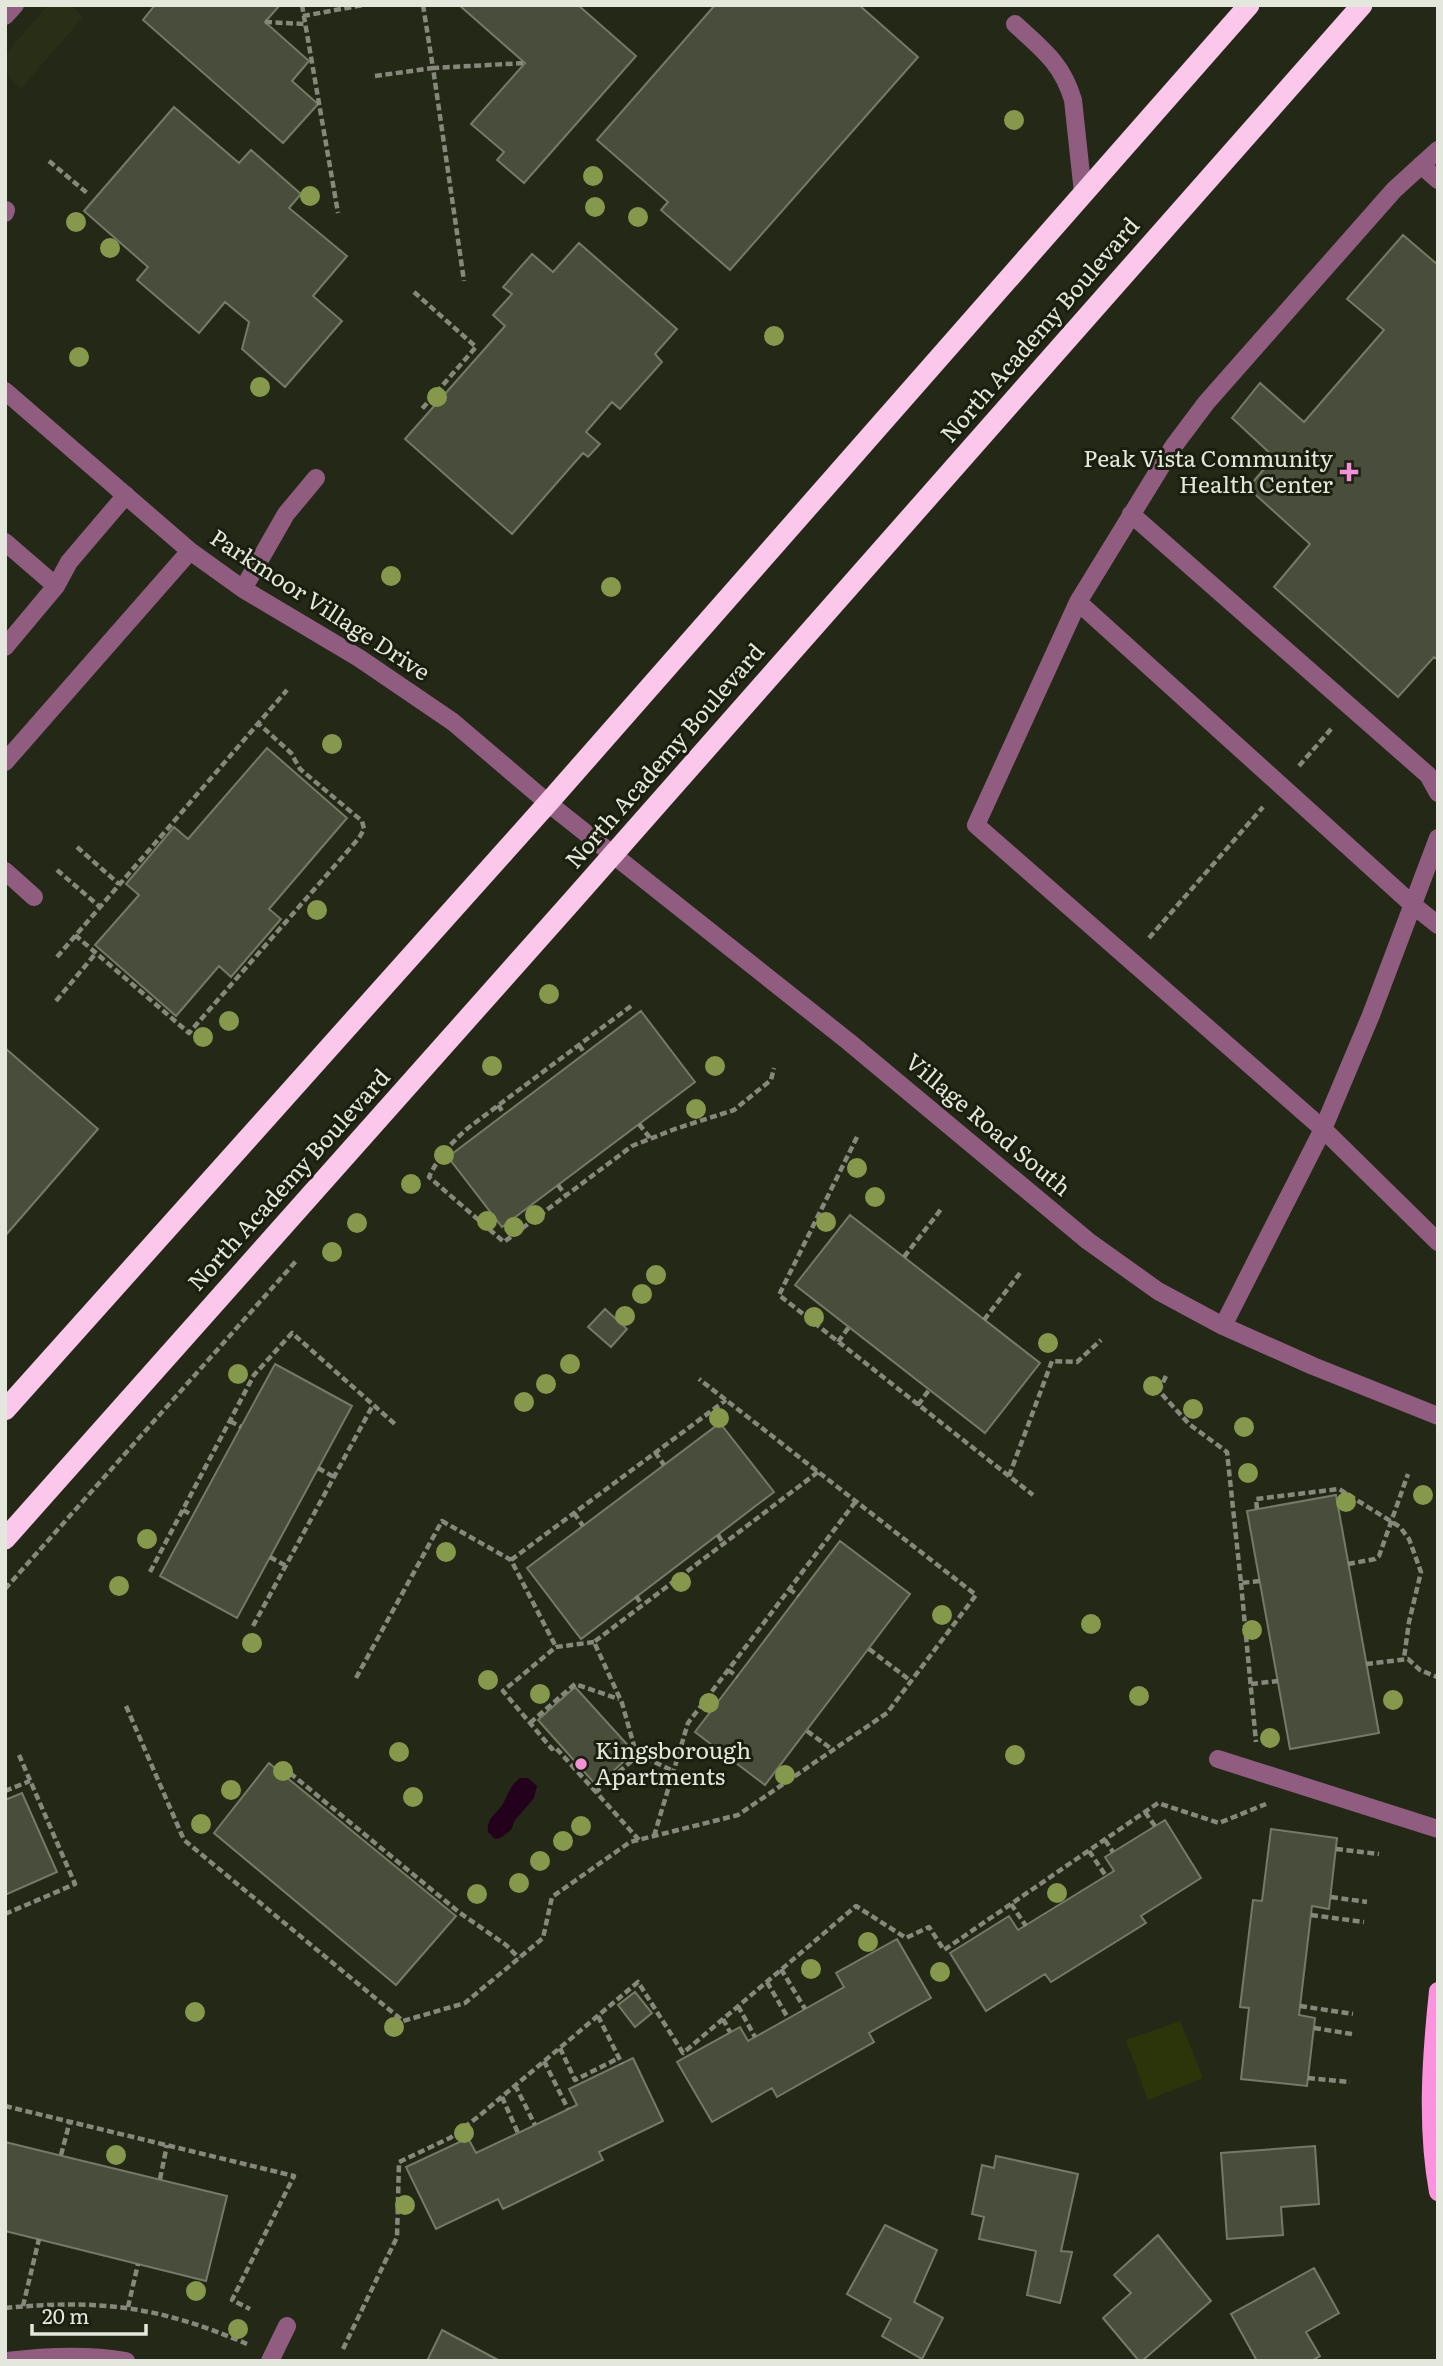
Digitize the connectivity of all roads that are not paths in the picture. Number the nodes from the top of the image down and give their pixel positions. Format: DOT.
graph roads {
  1 [pos="15,5"];
  2 [pos="1249,5"];
  3 [pos="1362,5"];
  4 [pos="5,16"];
  5 [pos="1015,24"];
  6 [pos="1438,150"];
  7 [pos="1421,165"];
  8 [pos="1438,180"];
  9 [pos="1083,193"];
  10 [pos="5,391"];
  11 [pos="316,478"];
  12 [pos="126,495"];
  13 [pos="1130,514"];
  14 [pos="5,542"];
  15 [pos="190,551"];
  16 [pos="56,586"];
  17 [pos="243,589"];
  18 [pos="1078,602"];
  19 [pos="5,647"];
  20 [pos="5,762"];
  21 [pos="1438,793"];
  22 [pos="548,803"];
  23 [pos="1438,838"];
  24 [pos="613,855"];
  25 [pos="5,871"];
  26 [pos="34,897"];
  27 [pos="1413,905"];
  28 [pos="1438,925"];
  29 [pos="1323,1129"];
  30 [pos="1438,1241"];
  31 [pos="1223,1326"];
  32 [pos="5,1410"];
  33 [pos="1438,1416"];
  34 [pos="5,1539"];
  35 [pos="1218,1759"];
  36 [pos="1438,1829"];
  37 [pos="1438,1992"];
  38 [pos="1438,2192"];
  39 [pos="287,2326"];
  40 [pos="7,2361"];
  41 [pos="126,2361"];
  42 [pos="270,2361"];
  1 -- 4 [label="street"];
  2 -- 9 [label="highway"];
  3 -- 24 [label="highway, North Academy Boulevard"];
  5 -- 9 [label="street"];
  6 -- 7 [label="street"];
  7 -- 8 [label="street"];
  7 -- 13 [label="street"];
  9 -- 22 [label="highway"];
  10 -- 12 [label="street, Parkmoor Village Drive"];
  11 -- 17 [label="street"];
  12 -- 15 [label="street, Parkmoor Village Drive"];
  12 -- 16 [label="street"];
  13 -- 18 [label="street"];
  13 -- 21 [label="street"];
  14 -- 16 [label="street"];
  15 -- 17 [label="street, Parkmoor Village Drive"];
  15 -- 20 [label="street"];
  16 -- 19 [label="street"];
  17 -- 22 [label="street, Parkmoor Village Drive"];
  18 -- 27 [label="street"];
  18 -- 29 [label="street"];
  22 -- 24 [label="street, Village Road South"];
  22 -- 32 [label="highway"];
  23 -- 27 [label="street"];
  24 -- 31 [label="street, Village Road South"];
  24 -- 34 [label="highway, North Academy Boulevard"];
  25 -- 26 [label="street"];
  27 -- 28 [label="street"];
  27 -- 29 [label="street"];
  29 -- 30 [label="street"];
  29 -- 31 [label="street"];
  31 -- 33 [label="street, Village Road South"];
  35 -- 36 [label="street"];
  37 -- 38 [label="main road"];
  39 -- 42 [label="street"];
  40 -- 41 [label="street"];
}
